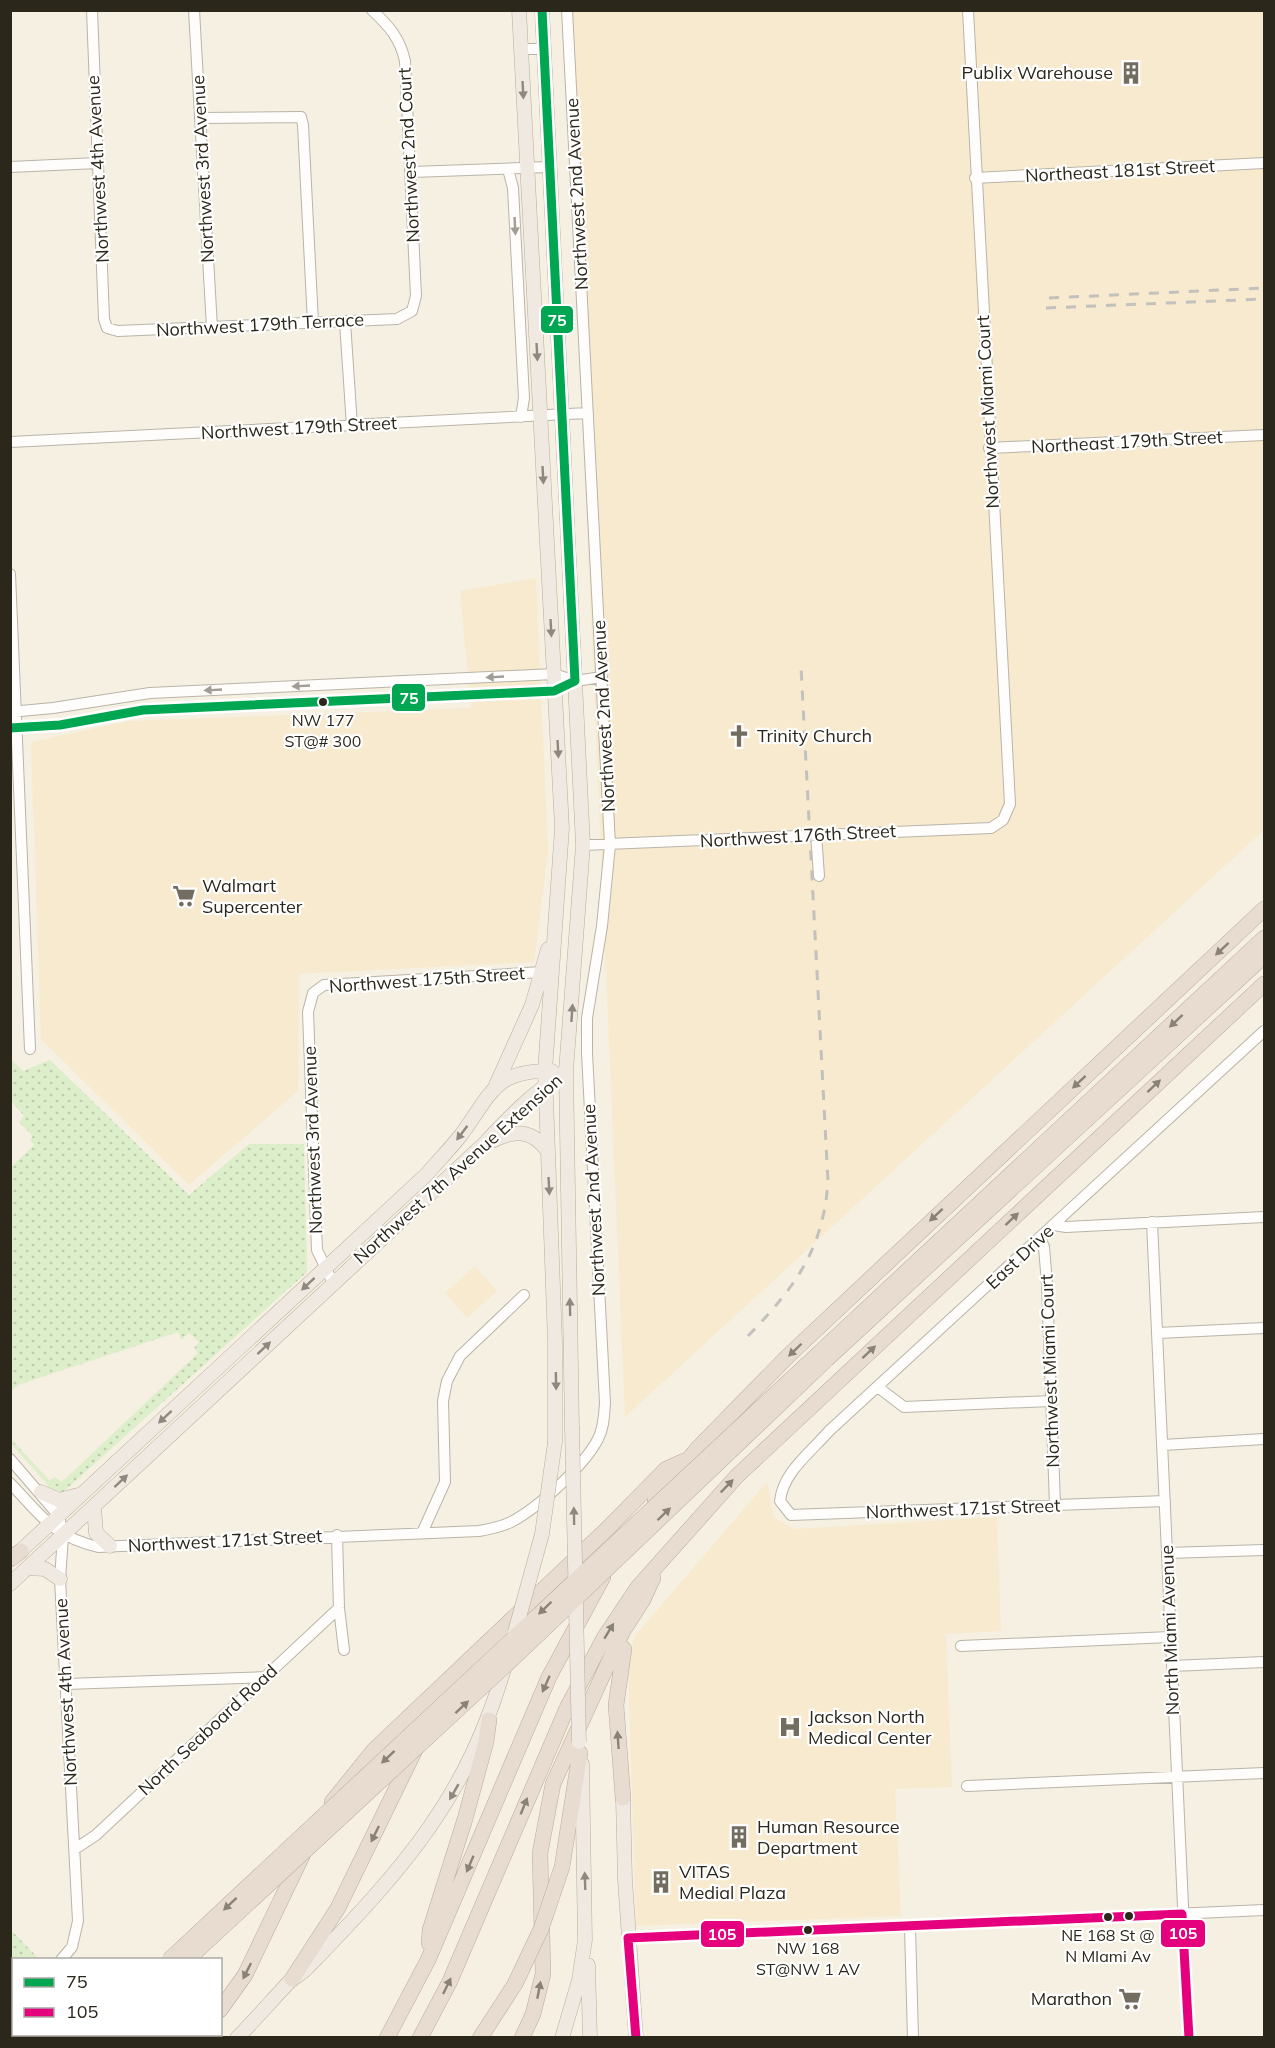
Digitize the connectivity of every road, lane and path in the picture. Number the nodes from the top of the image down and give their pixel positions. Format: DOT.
graph roads {
  1 [pos="92,10"];
  2 [pos="194,10"];
  3 [pos="372,10"];
  4 [pos="519,10"];
  5 [pos="542,10"];
  6 [pos="567,10"];
  7 [pos="968,10"];
  8 [pos="521,49"];
  9 [pos="543,49"];
  10 [pos="200,118"];
  11 [pos="98,163"];
  12 [pos="1264,163"];
  13 [pos="10,167"];
  14 [pos="548,167"];
  15 [pos="527,168"];
  16 [pos="508,169"];
  17 [pos="412,172"];
  18 [pos="975,178"];
  19 [pos="412,311"];
  20 [pos="345,322"];
  21 [pos="313,323"];
  22 [pos="107,328"];
  23 [pos="212,328"];
  24 [pos="588,413"];
  25 [pos="561,414"];
  26 [pos="540,416"];
  27 [pos="521,417"];
  28 [pos="352,426"];
  29 [pos="1264,435"];
  30 [pos="10,442"];
  31 [pos="989,448"];
  32 [pos="10,574"];
  33 [pos="554,674"];
  34 [pos="602,677"];
  35 [pos="575,681"];
  36 [pos="554,691"];
  37 [pos="14,711"];
  38 [pos="14,728"];
  39 [pos="1007,813"];
  40 [pos="816,834"];
  41 [pos="583,845"];
  42 [pos="610,845"];
  43 [pos="819,876"];
  44 [pos="1264,909"];
  45 [pos="556,918"];
  46 [pos="1264,938"];
  47 [pos="1264,956"];
  48 [pos="542,972"];
  49 [pos="1264,984"];
  50 [pos="313,993"];
  51 [pos="1264,1031"];
  52 [pos="30,1049"];
  53 [pos="545,1071"];
  54 [pos="566,1071"];
  55 [pos="496,1085"];
  56 [pos="545,1085"];
  57 [pos="484,1144"];
  58 [pos="547,1150"];
  59 [pos="1264,1217"];
  60 [pos="1152,1222"];
  61 [pos="1054,1225"];
  62 [pos="1040,1238"];
  63 [pos="324,1269"];
  64 [pos="333,1283"];
  65 [pos="524,1295"];
  66 [pos="1264,1328"];
  67 [pos="1158,1333"];
  68 [pos="821,1357"];
  69 [pos="879,1388"];
  70 [pos="1052,1401"];
  71 [pos="1264,1439"];
  72 [pos="1163,1444"];
  73 [pos="689,1458"];
  74 [pos="10,1459"];
  75 [pos="10,1483"];
  76 [pos="560,1483"];
  77 [pos="782,1488"];
  78 [pos="41,1492"];
  79 [pos="83,1494"];
  80 [pos="1165,1501"];
  81 [pos="1055,1505"];
  82 [pos="94,1507"];
  83 [pos="54,1521"];
  84 [pos="422,1533"];
  85 [pos="337,1535"];
  86 [pos="63,1536"];
  87 [pos="110,1546"];
  88 [pos="1264,1550"];
  89 [pos="1167,1553"];
  90 [pos="14,1557"];
  91 [pos="661,1561"];
  92 [pos="28,1568"];
  93 [pos="60,1579"];
  94 [pos="10,1584"];
  95 [pos="339,1608"];
  96 [pos="630,1623"];
  97 [pos="1170,1636"];
  98 [pos="961,1646"];
  99 [pos="344,1650"];
  100 [pos="475,1655"];
  101 [pos="1264,1662"];
  102 [pos="1172,1666"];
  103 [pos="267,1677"];
  104 [pos="66,1684"];
  105 [pos="489,1720"];
  106 [pos="580,1748"];
  107 [pos="1264,1773"];
  108 [pos="1176,1777"];
  109 [pos="967,1786"];
  110 [pos="623,1798"];
  111 [pos="75,1849"];
  112 [pos="1264,1910"];
  113 [pos="1182,1914"];
  114 [pos="910,1927"];
  115 [pos="628,1938"];
  116 [pos="585,1940"];
  117 [pos="62,1958"];
  118 [pos="170,1958"];
  119 [pos="188,1958"];
  120 [pos="428,1960"];
  121 [pos="292,1979"];
  122 [pos="222,2007"];
  123 [pos="237,2037"];
  124 [pos="387,2037"];
  125 [pos="420,2037"];
  126 [pos="480,2037"];
  127 [pos="522,2037"];
  128 [pos="562,2037"];
  129 [pos="590,2037"];
  130 [pos="636,2037"];
  131 [pos="913,2037"];
  132 [pos="1189,2037"];
  1 -- 11 [label="street, Northwest 4th Avenue"];
  2 -- 10 [label="street, Northwest 3rd Avenue"];
  3 -- 17 [label="street, Northwest 2nd Court"];
  4 -- 8 [label="main road"];
  5 -- 9 [label="main road, Northwest 2nd Avenue"];
  6 -- 24 [label="street, Northwest 2nd Avenue"];
  7 -- 18 [label="street, Northwest Miami Court"];
  8 -- 9 [label="street"];
  8 -- 15 [label="main road, one-way"];
  9 -- 14 [label="main road, Northwest 2nd Avenue"];
  10 -- 21 [label="street"];
  10 -- 23 [label="street, Northwest 3rd Avenue"];
  11 -- 13 [label="street"];
  11 -- 22 [label="street, Northwest 4th Avenue"];
  12 -- 18 [label="street, Northeast 181st Street"];
  14 -- 15 [label="street"];
  14 -- 25 [label="main road, Northwest 2nd Avenue"];
  15 -- 16 [label="street"];
  15 -- 26 [label="main road, one-way"];
  16 -- 17 [label="street"];
  16 -- 27 [label="street, one-way"];
  17 -- 19 [label="street, Northwest 2nd Court"];
  18 -- 31 [label="street, Northwest Miami Court"];
  19 -- 20 [label="street, Northwest 179th Terrace"];
  20 -- 21 [label="street, Northwest 179th Terrace"];
  20 -- 28 [label="street"];
  21 -- 23 [label="street, Northwest 179th Terrace"];
  22 -- 23 [label="street, Northwest 179th Terrace"];
  24 -- 25 [label="street, Northwest 179th Street"];
  24 -- 34 [label="street, Northwest 2nd Avenue"];
  25 -- 26 [label="street, Northwest 179th Street"];
  25 -- 35 [label="main road, Northwest 2nd Avenue"];
  26 -- 27 [label="street, Northwest 179th Street"];
  26 -- 33 [label="main road, one-way"];
  27 -- 28 [label="street, Northwest 179th Street"];
  28 -- 30 [label="street, Northwest 179th Street"];
  29 -- 31 [label="street, Northeast 179th Street"];
  31 -- 39 [label="street, Northwest Miami Court"];
  32 -- 37 [label="street"];
  33 -- 35 [label="street"];
  33 -- 36 [label="main road"];
  33 -- 37 [label="street, one-way"];
  34 -- 35 [label="street"];
  34 -- 42 [label="street, Northwest 2nd Avenue"];
  35 -- 36 [label="street"];
  35 -- 41 [label="main road, Northwest 2nd Avenue"];
  36 -- 38 [label="street"];
  36 -- 45 [label="main road, one-way"];
  37 -- 38 [label="street"];
  38 -- 52 [label="street"];
  39 -- 40 [label="street, Northwest 176th Street"];
  40 -- 42 [label="street, Northwest 176th Street"];
  40 -- 43 [label="street"];
  41 -- 42 [label="street, Northwest 176th Street"];
  54 -- 41 [label="main road, Northwest 2nd Avenue, one-way"];
  42 -- 76 [label="street, Northwest 2nd Avenue"];
  44 -- 73 [label="highway, one-way"];
  45 -- 48 [label="main road"];
  45 -- 53 [label="main road"];
  46 -- 68 [label="highway, one-way"];
  47 -- 68 [label="highway"];
  48 -- 50 [label="street, Northwest 175th Street"];
  48 -- 55 [label="main road"];
  91 -- 49 [label="highway, one-way"];
  50 -- 63 [label="street, Northwest 3rd Avenue"];
  51 -- 61 [label="street, East Drive"];
  53 -- 54 [label="main road, Northwest 7th Avenue Extension"];
  53 -- 55 [label="main road, Northwest 7th Avenue Extension"];
  53 -- 56 [label="main road"];
  54 -- 56 [label="main road, Northwest 7th Avenue Extension"];
  106 -- 54 [label="main road, Northwest 2nd Avenue, one-way, bridge"];
  55 -- 63 [label="main road, Northwest 7th Avenue Extension, one-way"];
  56 -- 57 [label="main road, Northwest 7th Avenue Extension"];
  56 -- 58 [label="main road"];
  57 -- 58 [label="main road"];
  57 -- 64 [label="main road, Northwest 7th Avenue Extension"];
  58 -- 105 [label="main road, one-way, bridge"];
  59 -- 60 [label="street"];
  60 -- 61 [label="street"];
  60 -- 67 [label="street, North Miami Avenue"];
  61 -- 62 [label="street, East Drive"];
  62 -- 69 [label="street, East Drive"];
  62 -- 70 [label="street, Northwest Miami Court"];
  63 -- 64 [label="street, Northwest 3rd Avenue"];
  63 -- 79 [label="main road, Northwest 7th Avenue Extension, one-way"];
  82 -- 64 [label="main road, Northwest 7th Avenue Extension, one-way"];
  65 -- 84 [label="street"];
  66 -- 67 [label="street"];
  67 -- 72 [label="street, North Miami Avenue"];
  68 -- 118 [label="highway, one-way, bridge"];
  119 -- 68 [label="highway, one-way, bridge"];
  69 -- 70 [label="street"];
  69 -- 77 [label="street, East Drive"];
  70 -- 81 [label="street, Northwest Miami Court"];
  71 -- 72 [label="street"];
  72 -- 80 [label="street, North Miami Avenue"];
  73 -- 100 [label="highway"];
  73 -- 120 [label="highway, one-way"];
  74 -- 78 [label="street"];
  75 -- 83 [label="street"];
  76 -- 84 [label="street, Northwest 171st Street"];
  77 -- 81 [label="street, Northwest 171st Street"];
  78 -- 79 [label="main road"];
  78 -- 83 [label="street"];
  79 -- 83 [label="main road, Northwest 7th Avenue Extension"];
  80 -- 81 [label="street, Northwest 171st Street"];
  80 -- 89 [label="street, North Miami Avenue"];
  82 -- 86 [label="main road, Northwest 7th Avenue Extension"];
  82 -- 87 [label="main road"];
  83 -- 86 [label="street"];
  83 -- 90 [label="main road, Northwest 7th Avenue Extension"];
  84 -- 85 [label="street, Northwest 171st Street"];
  85 -- 87 [label="street, Northwest 171st Street"];
  85 -- 95 [label="street"];
  86 -- 87 [label="street, Northwest 171st Street"];
  86 -- 92 [label="main road, Northwest 7th Avenue Extension"];
  86 -- 93 [label="street, Northwest 4th Avenue"];
  88 -- 89 [label="street"];
  89 -- 97 [label="street, North Miami Avenue"];
  91 -- 96 [label="highway"];
  125 -- 91 [label="highway, one-way"];
  92 -- 93 [label="main road"];
  92 -- 94 [label="main road, Northwest 7th Avenue Extension"];
  93 -- 104 [label="street, Northwest 4th Avenue"];
  95 -- 99 [label="street"];
  95 -- 103 [label="street, North Seaboard Road"];
  110 -- 96 [label="highway, one-way"];
  127 -- 96 [label="highway, one-way"];
  97 -- 98 [label="street"];
  97 -- 102 [label="street, North Miami Avenue"];
  100 -- 121 [label="highway, one-way"];
  100 -- 122 [label="highway, one-way"];
  101 -- 102 [label="street"];
  102 -- 108 [label="street, North Miami Avenue"];
  103 -- 104 [label="street"];
  103 -- 111 [label="street, North Seaboard Road"];
  104 -- 111 [label="street, Northwest 4th Avenue"];
  105 -- 120 [label="highway"];
  105 -- 121 [label="main road, one-way"];
  116 -- 106 [label="main road, Northwest 2nd Avenue, one-way"];
  106 -- 126 [label="highway, bridge"];
  107 -- 108 [label="street"];
  108 -- 109 [label="street"];
  108 -- 113 [label="street, North Miami Avenue"];
  110 -- 115 [label="main road"];
  111 -- 117 [label="street, Northwest 4th Avenue"];
  112 -- 113 [label="street"];
  113 -- 114 [label="street"];
  113 -- 132 [label="street, North Miami Avenue"];
  114 -- 115 [label="street"];
  114 -- 131 [label="street"];
  115 -- 130 [label="main road"];
  116 -- 128 [label="main road"];
  116 -- 129 [label="main road"];
  120 -- 124 [label="highway"];
  121 -- 123 [label="main road"];
}
